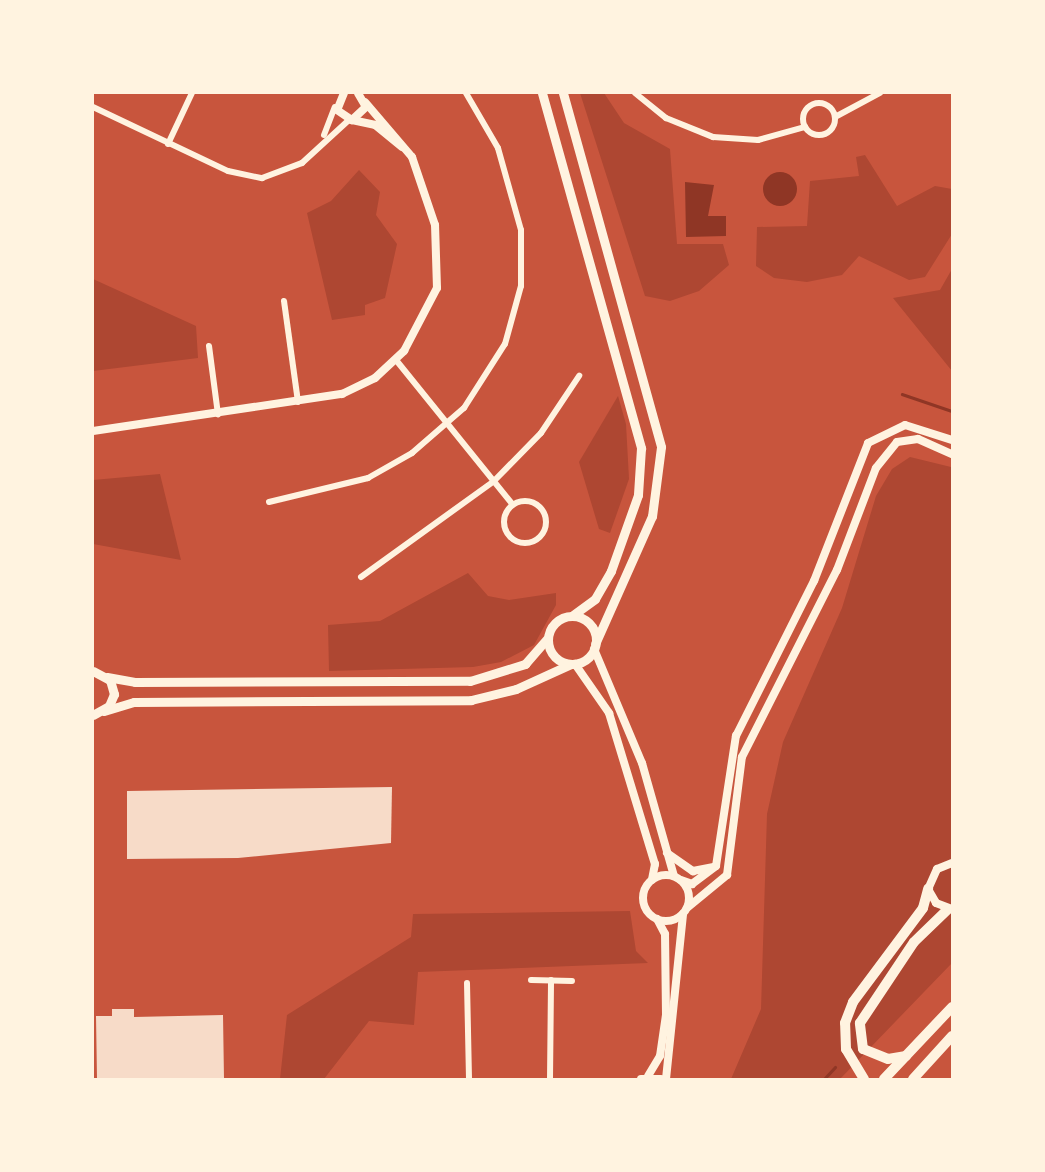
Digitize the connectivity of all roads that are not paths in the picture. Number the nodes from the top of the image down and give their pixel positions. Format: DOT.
graph roads {
  1 [pos="192,93"];
  2 [pos="358,93"];
  3 [pos="466,93"];
  4 [pos="542,93"];
  5 [pos="563,93"];
  6 [pos="635,93"];
  7 [pos="880,93"];
  8 [pos="338,98"];
  9 [pos="365,102"];
  10 [pos="93,107"];
  11 [pos="835,117"];
  12 [pos="351,120"];
  13 [pos="805,127"];
  14 [pos="168,144"];
  15 [pos="318,145"];
  16 [pos="415,163"];
  17 [pos="284,301"];
  18 [pos="209,346"];
  19 [pos="396,360"];
  20 [pos="579,376"];
  21 [pos="298,402"];
  22 [pos="218,414"];
  23 [pos="448,424"];
  24 [pos="93,431"];
  25 [pos="952,440"];
  26 [pos="952,454"];
  27 [pos="494,481"];
  28 [pos="270,502"];
  29 [pos="513,505"];
  30 [pos="361,577"];
  31 [pos="573,615"];
  32 [pos="547,639"];
  33 [pos="595,647"];
  34 [pos="573,664"];
  35 [pos="93,671"];
  36 [pos="107,677"];
  37 [pos="104,711"];
  38 [pos="93,715"];
  39 [pos="666,853"];
  40 [pos="952,863"];
  41 [pos="716,866"];
  42 [pos="678,878"];
  43 [pos="652,880"];
  44 [pos="928,889"];
  45 [pos="950,909"];
  46 [pos="685,911"];
  47 [pos="657,919"];
  48 [pos="531,980"];
  49 [pos="551,981"];
  50 [pos="572,981"];
  51 [pos="467,983"];
  52 [pos="952,1007"];
  53 [pos="952,1037"];
  54 [pos="906,1056"];
  55 [pos="644,1077"];
  56 [pos="469,1079"];
  57 [pos="550,1079"];
  58 [pos="663,1079"];
  59 [pos="864,1079"];
  60 [pos="884,1079"];
  61 [pos="913,1079"];
  1 -- 14 [label="street"];
  2 -- 9 [label="street"];
  3 -- 23 [label="street"];
  4 -- 31 [label="main road"];
  5 -- 33 [label="main road"];
  6 -- 13 [label="street"];
  7 -- 11 [label="street"];
  8 -- 12 [label="street"];
  8 -- 15 [label="street"];
  9 -- 12 [label="street"];
  9 -- 16 [label="street"];
  10 -- 14 [label="street"];
  11 -- 13 [label="street"];
  11 -- 13 [label="street"];
  12 -- 15 [label="street"];
  12 -- 16 [label="street"];
  14 -- 15 [label="street"];
  16 -- 19 [label="street"];
  17 -- 21 [label="street"];
  18 -- 22 [label="street"];
  19 -- 21 [label="street"];
  19 -- 23 [label="street"];
  20 -- 27 [label="street"];
  21 -- 22 [label="street"];
  22 -- 24 [label="street"];
  23 -- 27 [label="street"];
  23 -- 28 [label="street"];
  25 -- 41 [label="street"];
  26 -- 46 [label="street"];
  27 -- 29 [label="street"];
  27 -- 30 [label="street"];
  29 -- 29 [label="street"];
  31 -- 32 [label="main road"];
  31 -- 33 [label="main road"];
  32 -- 34 [label="main road"];
  32 -- 36 [label="main road"];
  33 -- 34 [label="main road"];
  33 -- 39 [label="street"];
  34 -- 37 [label="main road"];
  34 -- 43 [label="street"];
  35 -- 36 [label="main road"];
  36 -- 37 [label="main road"];
  37 -- 38 [label="main road"];
  39 -- 41 [label="street"];
  39 -- 42 [label="street"];
  40 -- 44 [label="street"];
  41 -- 42 [label="street"];
  42 -- 43 [label="street"];
  42 -- 46 [label="street"];
  43 -- 47 [label="street"];
  44 -- 45 [label="street"];
  44 -- 59 [label="highway"];
  45 -- 54 [label="highway"];
  46 -- 47 [label="street"];
  46 -- 58 [label="street"];
  47 -- 55 [label="street"];
  48 -- 49 [label="street"];
  49 -- 50 [label="street"];
  49 -- 57 [label="street"];
  51 -- 56 [label="street"];
  52 -- 54 [label="highway"];
  53 -- 61 [label="highway"];
  54 -- 60 [label="highway"];
  55 -- 58 [label="street"];
}
